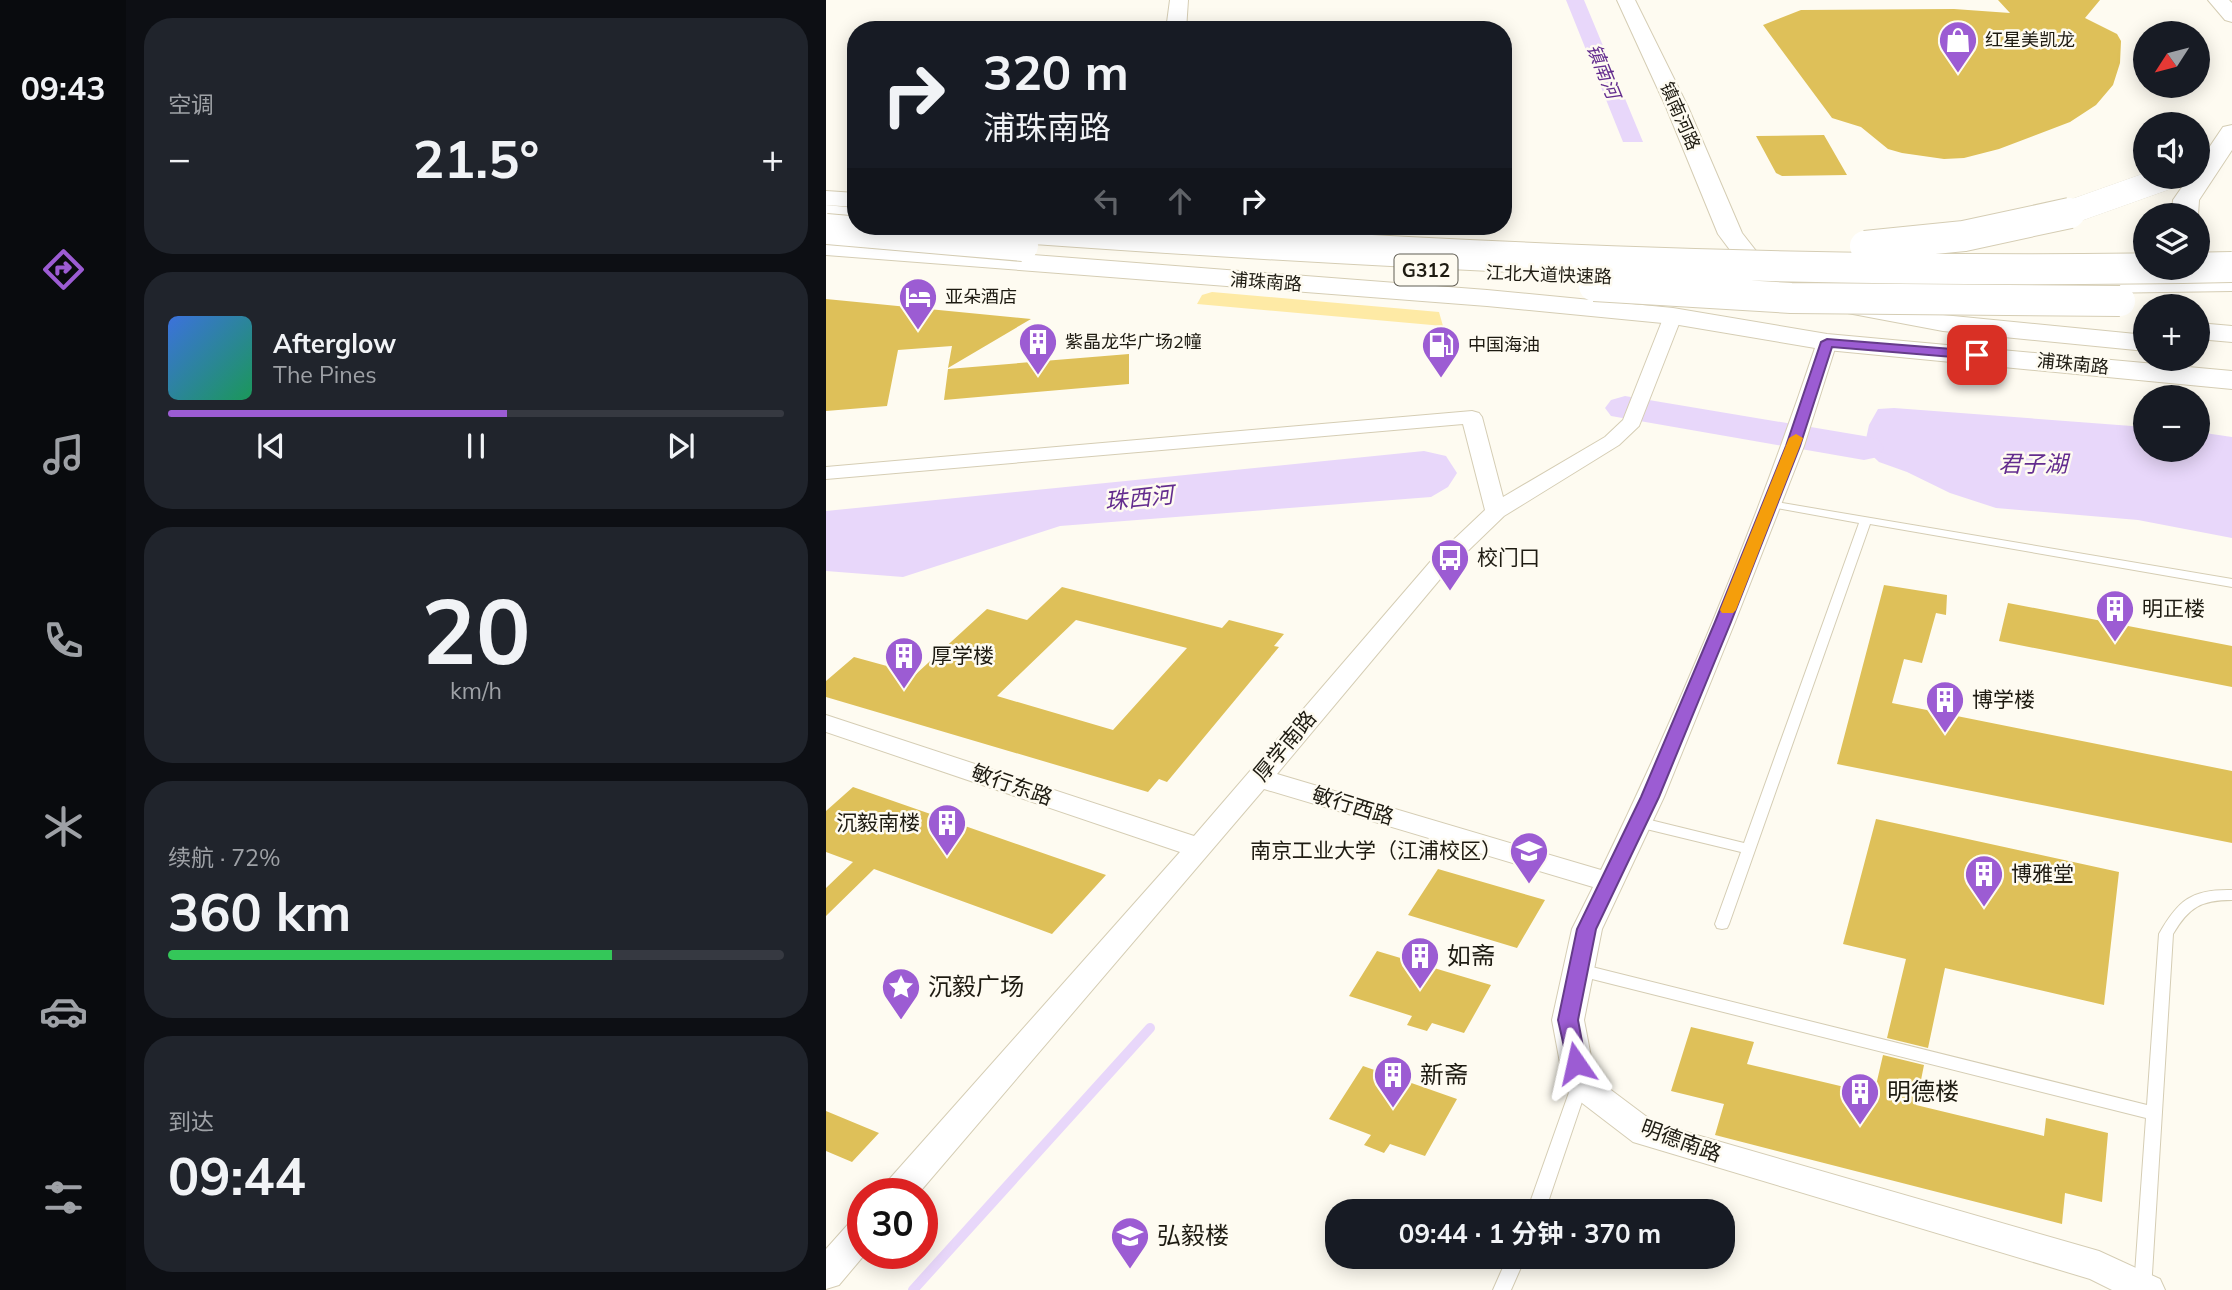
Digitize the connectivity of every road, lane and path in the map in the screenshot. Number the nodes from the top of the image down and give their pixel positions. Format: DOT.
graph roads {
  1 [pos="1179,0"];
  2 [pos="1626,0"];
  3 [pos="2218,0"];
  4 [pos="2232,16"];
  5 [pos="1177,21"];
  6 [pos="2227,138"];
  7 [pos="2210,150"];
  8 [pos="2139,189"];
  9 [pos="826,198"];
  10 [pos="2186,203"];
  11 [pos="847,211"];
  12 [pos="826,229"];
  13 [pos="847,231"];
  14 [pos="1730,234"];
  15 [pos="894,235"];
  16 [pos="1112,235"];
  17 [pos="1153,235"];
  18 [pos="1186,235"];
  19 [pos="1278,235"];
  20 [pos="1321,235"];
  21 [pos="826,247"];
  22 [pos="2210,263"];
  23 [pos="2232,267"];
  24 [pos="1404,269"];
  25 [pos="1701,272"];
  26 [pos="1147,273"];
  27 [pos="1183,276"];
  28 [pos="2232,281"];
  29 [pos="1772,288"];
  30 [pos="2232,305"];
  31 [pos="1853,306"];
  32 [pos="1673,316"];
  33 [pos="1706,320"];
  34 [pos="2133,325"];
  35 [pos="2210,332"];
  36 [pos="2232,334"];
  37 [pos="1827,342"];
  38 [pos="2133,342"];
  39 [pos="2210,349"];
  40 [pos="2232,351"];
  41 [pos="2133,355"];
  42 [pos="2210,361"];
  43 [pos="2232,363"];
  44 [pos="2232,380"];
  45 [pos="826,473"];
  46 [pos="1770,504"];
  47 [pos="1496,511"];
  48 [pos="1866,520"];
  49 [pos="2232,583"];
  50 [pos="826,723"];
  51 [pos="1258,778"];
  52 [pos="1638,822"];
  53 [pos="1199,848"];
  54 [pos="1748,849"];
  55 [pos="1609,882"];
  56 [pos="2232,894"];
  57 [pos="1722,923"];
  58 [pos="1578,969"];
  59 [pos="1580,1084"];
  60 [pos="2153,1113"];
  61 [pos="911,1178"];
  62 [pos="1540,1199"];
  63 [pos="847,1250"];
  64 [pos="1511,1269"];
  65 [pos="826,1274"];
  66 [pos="2145,1289"];
  67 [pos="1502,1290"];
  1 -- 5 [label="street"];
  2 -- 14 [label="street, 镇南河路"];
  3 -- 4 [label="highway"];
  6 -- 7 [label="highway"];
  6 -- 10 [label="highway"];
  8 -- 20 [label="highway, bridge"];
  9 -- 11 [label="street"];
  12 -- 13 [label="highway, 江北大道快速路 / G312, bridge"];
  14 -- 25 [label="street"];
  14 -- 29 [label="street, 镇南河路"];
  15 -- 24 [label="highway, 江北大道快速路 / G312, bridge"];
  16 -- 23 [label="highway, 江北大道快速路 / G312, bridge"];
  17 -- 26 [label="street"];
  18 -- 27 [label="street"];
  19 -- 25 [label="street, 浦珠南路"];
  21 -- 26 [label="street, 浦珠南路"];
  22 -- 28 [label="highway"];
  24 -- 28 [label="highway, 江北大道快速路 / G312"];
  24 -- 30 [label="highway, bridge"];
  25 -- 29 [label="street, 浦珠南路"];
  26 -- 27 [label="street, 浦珠南路"];
  27 -- 32 [label="street, 浦珠南路"];
  29 -- 31 [label="street, 浦珠南路"];
  31 -- 34 [label="street, 浦珠南路"];
  31 -- 38 [label="street, 浦珠南路"];
  32 -- 33 [label="street, 浦珠南路"];
  32 -- 47 [label="street, 厚学南路"];
  33 -- 37 [label="street, 浦珠南路"];
  33 -- 41 [label="street, 浦珠南路"];
  35 -- 36 [label="street"];
  37 -- 44 [label="street, 浦珠南路"];
  37 -- 46 [label="street"];
  39 -- 40 [label="street"];
  42 -- 43 [label="street"];
  45 -- 47 [label="street"];
  46 -- 48 [label="lane"];
  46 -- 52 [label="street"];
  47 -- 51 [label="street, 厚学南路"];
  48 -- 49 [label="lane"];
  48 -- 54 [label="lane"];
  50 -- 53 [label="street, 敏行东路"];
  51 -- 53 [label="street, 厚学南路"];
  51 -- 55 [label="street, 敏行西路"];
  52 -- 54 [label="lane"];
  52 -- 55 [label="street"];
  53 -- 61 [label="street, 厚学南路"];
  54 -- 57 [label="lane"];
  55 -- 58 [label="street"];
  56 -- 60 [label="lane"];
  58 -- 59 [label="street"];
  58 -- 60 [label="lane"];
  59 -- 62 [label="lane"];
  59 -- 66 [label="street, 明德南路"];
  60 -- 66 [label="lane"];
  63 -- 65 [label="street"];
  64 -- 67 [label="lane"];
}
